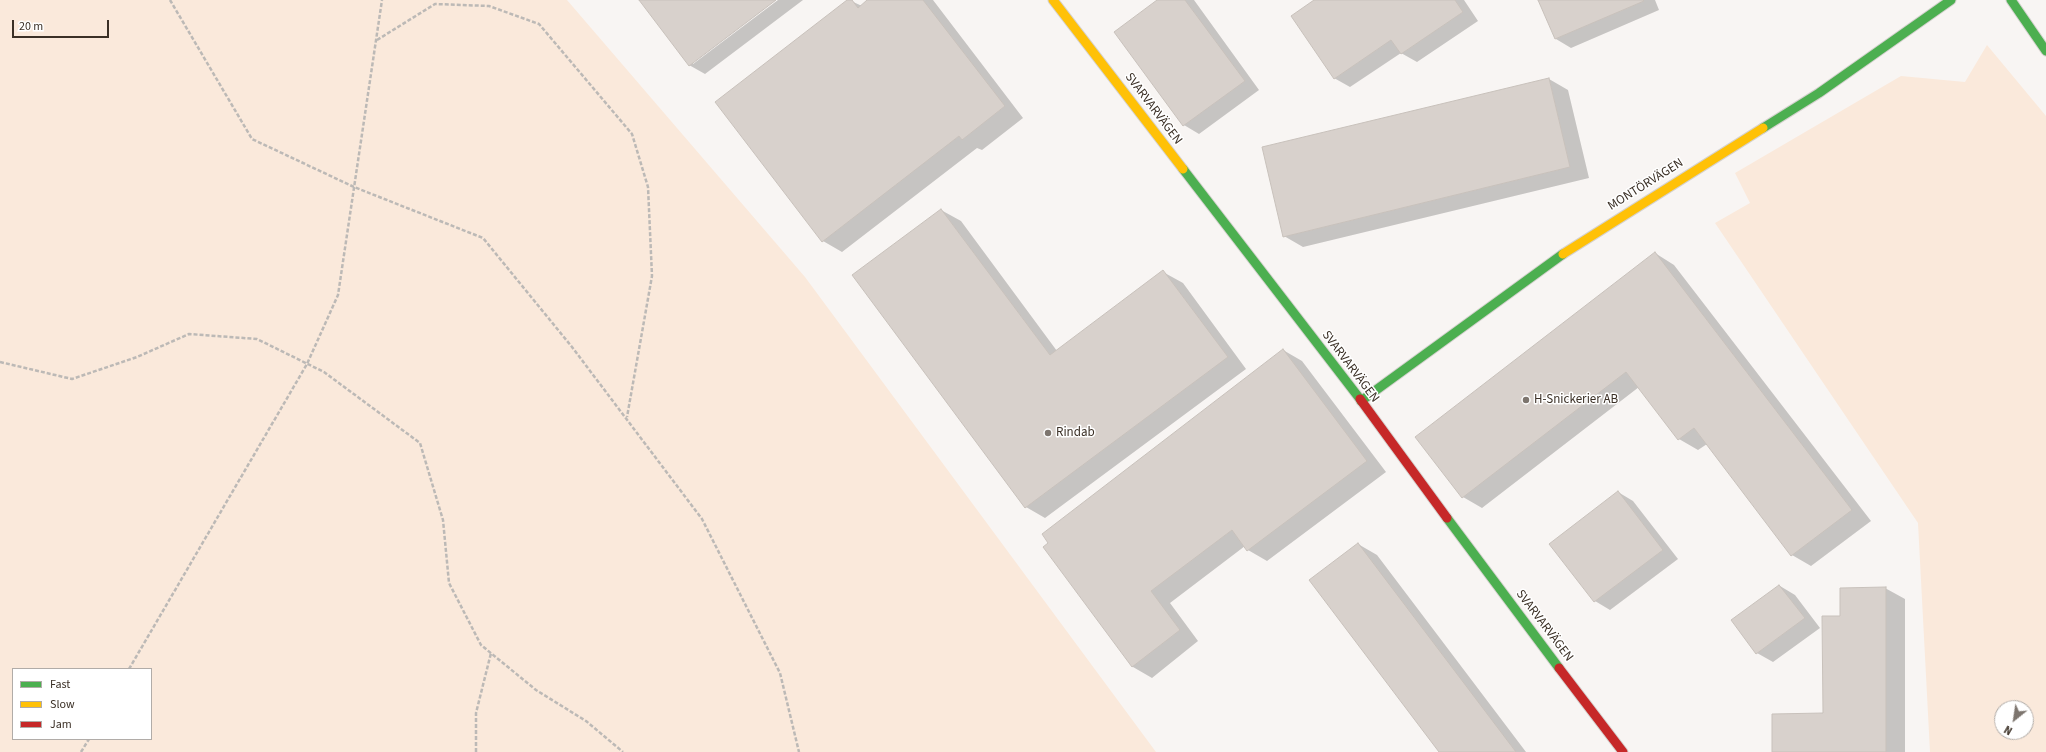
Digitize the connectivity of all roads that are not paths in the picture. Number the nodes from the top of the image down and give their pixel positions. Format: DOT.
graph roads {
  1 [pos="1053,0"];
  2 [pos="1951,0"];
  3 [pos="2011,0"];
  4 [pos="2046,51"];
  5 [pos="1361,401"];
  6 [pos="1623,752"];
  1 -- 5 [label="street, SVARVARVÄGEN"];
  2 -- 5 [label="street, MONTÖRVÄGEN"];
  3 -- 4 [label="street"];
  5 -- 6 [label="street, SVARVARVÄGEN"];
}
